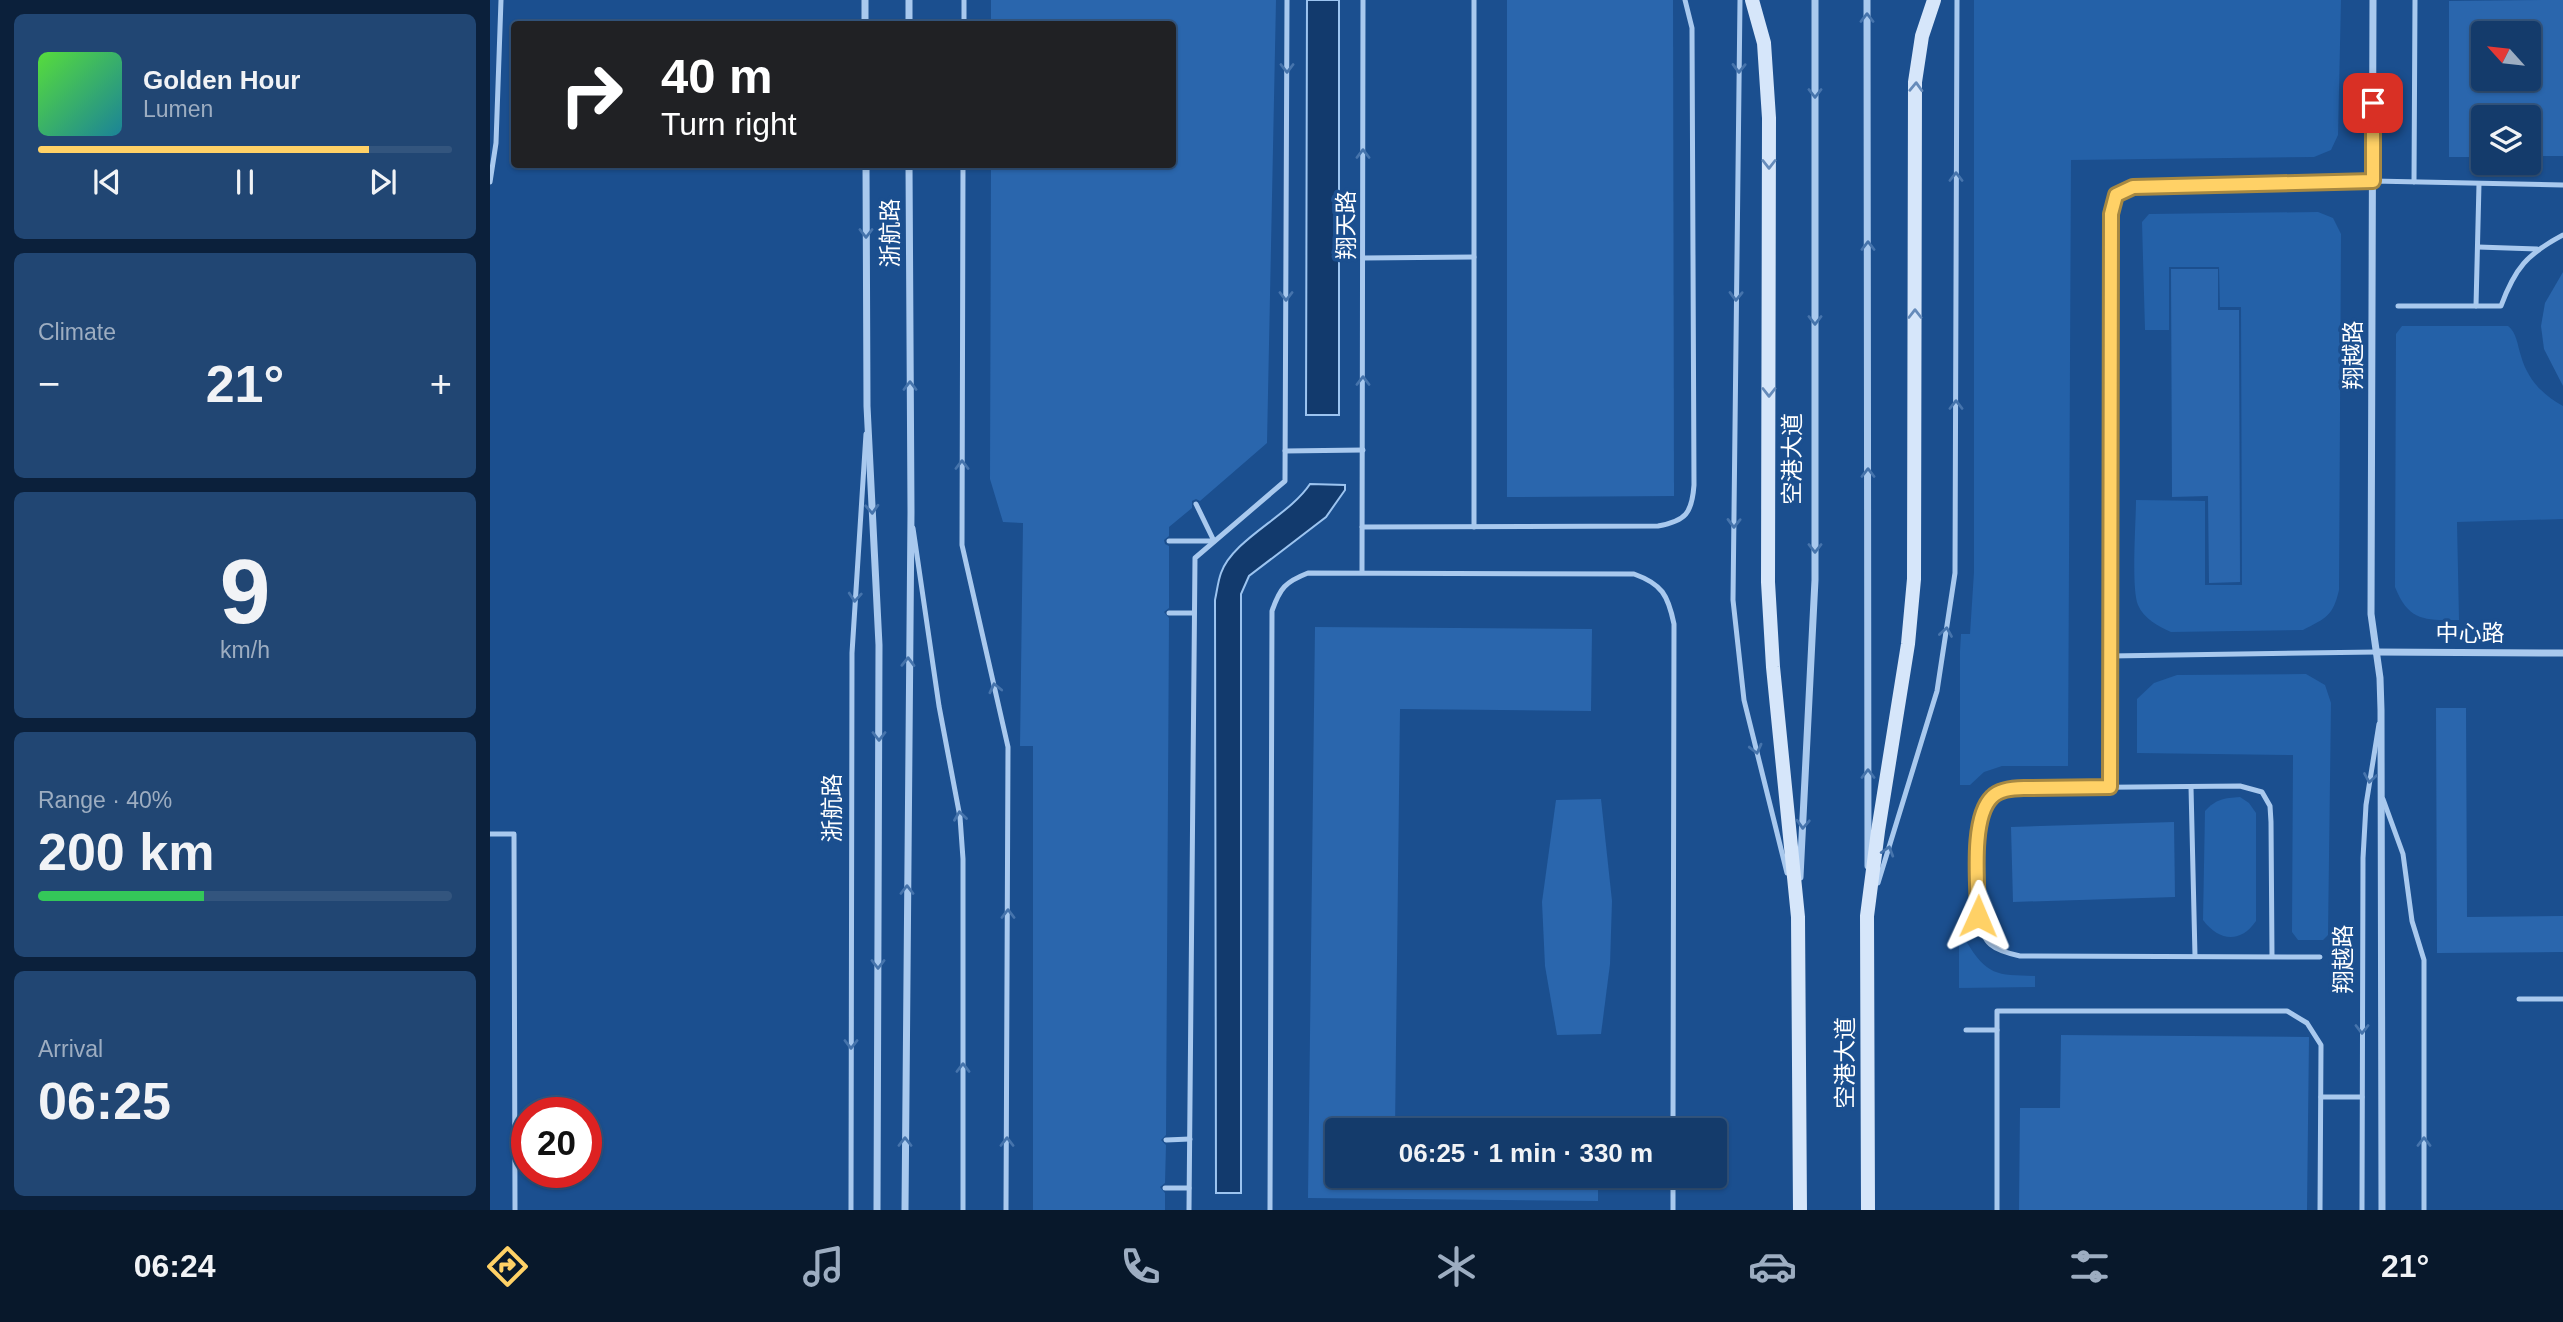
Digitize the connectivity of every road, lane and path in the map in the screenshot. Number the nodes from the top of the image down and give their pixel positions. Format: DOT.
graph roads {
  1 [pos="501,0"];
  2 [pos="864,0"];
  3 [pos="908,0"];
  4 [pos="964,0"];
  5 [pos="1287,0"];
  6 [pos="1363,0"];
  7 [pos="1475,0"];
  8 [pos="1685,0"];
  9 [pos="1740,0"];
  10 [pos="1752,0"];
  11 [pos="1815,0"];
  12 [pos="1867,0"];
  13 [pos="1934,0"];
  14 [pos="1957,0"];
  15 [pos="2374,0"];
  16 [pos="2415,0"];
  17 [pos="865,21"];
  18 [pos="909,21"];
  19 [pos="964,21"];
  20 [pos="866,168"];
  21 [pos="909,168"];
  22 [pos="963,168"];
  23 [pos="2373,181"];
  24 [pos="490,182"];
  25 [pos="2414,182"];
  26 [pos="2479,184"];
  27 [pos="2563,185"];
  28 [pos="2563,235"];
  29 [pos="2478,247"];
  30 [pos="2537,248"];
  31 [pos="1474,257"];
  32 [pos="1363,258"];
  33 [pos="2398,306"];
  34 [pos="2476,306"];
  35 [pos="867,406"];
  36 [pos="1363,450"];
  37 [pos="1285,451"];
  38 [pos="1196,504"];
  39 [pos="911,512"];
  40 [pos="1362,527"];
  41 [pos="1474,527"];
  42 [pos="1169,541"];
  43 [pos="1214,541"];
  44 [pos="1362,572"];
  45 [pos="1169,613"];
  46 [pos="1194,613"];
  47 [pos="2376,652"];
  48 [pos="2563,653"];
  49 [pos="2110,656"];
  50 [pos="2381,710"];
  51 [pos="2110,787"];
  52 [pos="2191,787"];
  53 [pos="2381,793"];
  54 [pos="490,834"];
  55 [pos="1867,916"];
  56 [pos="1798,917"];
  57 [pos="2195,956"];
  58 [pos="2272,956"];
  59 [pos="2320,957"];
  60 [pos="2518,999"];
  61 [pos="2563,999"];
  62 [pos="1966,1030"];
  63 [pos="1997,1030"];
  64 [pos="2321,1097"];
  65 [pos="2362,1097"];
  66 [pos="1673,1118"];
  67 [pos="1190,1139"];
  68 [pos="1166,1140"];
  69 [pos="1165,1188"];
  70 [pos="1189,1188"];
  71 [pos="1673,1188"];
  72 [pos="515,1210"];
  73 [pos="851,1210"];
  74 [pos="877,1210"];
  75 [pos="905,1210"];
  76 [pos="963,1210"];
  77 [pos="1006,1210"];
  78 [pos="1189,1210"];
  79 [pos="1270,1210"];
  80 [pos="1673,1210"];
  81 [pos="1800,1210"];
  82 [pos="1868,1210"];
  83 [pos="1997,1210"];
  84 [pos="2320,1210"];
  85 [pos="2362,1210"];
  86 [pos="2382,1210"];
  87 [pos="2424,1210"];
  1 -- 24 [label="lane"];
  2 -- 17 [label="street"];
  3 -- 18 [label="street"];
  4 -- 19 [label="lane"];
  5 -- 37 [label="lane, one-way"];
  32 -- 6 [label="lane, 翔天路, one-way"];
  7 -- 31 [label="lane"];
  8 -- 41 [label="lane"];
  9 -- 56 [label="lane, one-way"];
  10 -- 56 [label="main road, 空港大道, one-way"];
  11 -- 56 [label="street, 空港大道, one-way"];
  55 -- 12 [label="street, 空港大道, one-way"];
  55 -- 13 [label="main road, 空港大道, one-way"];
  55 -- 14 [label="lane, one-way"];
  15 -- 23 [label="street, 翔越路"];
  16 -- 25 [label="lane"];
  20 -- 35 [label="street, 浙航路, one-way"];
  39 -- 21 [label="street, 浙航路, one-way"];
  77 -- 22 [label="lane, one-way"];
  23 -- 25 [label="lane"];
  23 -- 47 [label="street, 翔越路"];
  23 -- 49 [label="lane"];
  25 -- 26 [label="lane"];
  26 -- 27 [label="lane"];
  26 -- 29 [label="lane"];
  28 -- 30 [label="lane"];
  29 -- 30 [label="lane"];
  29 -- 34 [label="lane"];
  30 -- 34 [label="lane"];
  31 -- 32 [label="lane"];
  31 -- 41 [label="lane"];
  36 -- 32 [label="lane, 翔天路, one-way"];
  33 -- 34 [label="lane"];
  35 -- 73 [label="lane, 浙航路, one-way"];
  35 -- 74 [label="street, 浙航路, one-way"];
  36 -- 37 [label="lane"];
  36 -- 40 [label="lane, 翔天路"];
  37 -- 43 [label="lane"];
  38 -- 43 [label="lane"];
  75 -- 39 [label="street, 浙航路, one-way"];
  76 -- 39 [label="lane, 浙航路, one-way"];
  40 -- 41 [label="lane"];
  40 -- 44 [label="lane, 翔天路"];
  42 -- 43 [label="lane"];
  43 -- 46 [label="lane"];
  44 -- 66 [label="lane"];
  44 -- 79 [label="lane"];
  45 -- 46 [label="lane"];
  46 -- 67 [label="lane"];
  47 -- 48 [label="street, 中心路"];
  47 -- 49 [label="lane"];
  47 -- 50 [label="street, 翔越路"];
  49 -- 51 [label="lane"];
  50 -- 53 [label="street, 翔越路"];
  50 -- 65 [label="lane, 翔越路, one-way"];
  51 -- 52 [label="lane"];
  51 -- 57 [label="lane"];
  52 -- 57 [label="lane"];
  52 -- 58 [label="lane"];
  53 -- 86 [label="street, 翔越路"];
  87 -- 53 [label="lane, 翔越路, one-way"];
  54 -- 72 [label="lane"];
  55 -- 82 [label="main road, 空港大道"];
  56 -- 81 [label="main road, 空港大道"];
  57 -- 58 [label="lane"];
  58 -- 59 [label="lane"];
  60 -- 61 [label="lane"];
  62 -- 63 [label="lane"];
  63 -- 64 [label="lane"];
  63 -- 83 [label="lane"];
  64 -- 65 [label="lane"];
  64 -- 84 [label="lane"];
  65 -- 85 [label="lane, 翔越路"];
  67 -- 68 [label="lane"];
  67 -- 70 [label="lane"];
  69 -- 70 [label="lane"];
  70 -- 78 [label="lane"];
  71 -- 80 [label="lane"];
}
